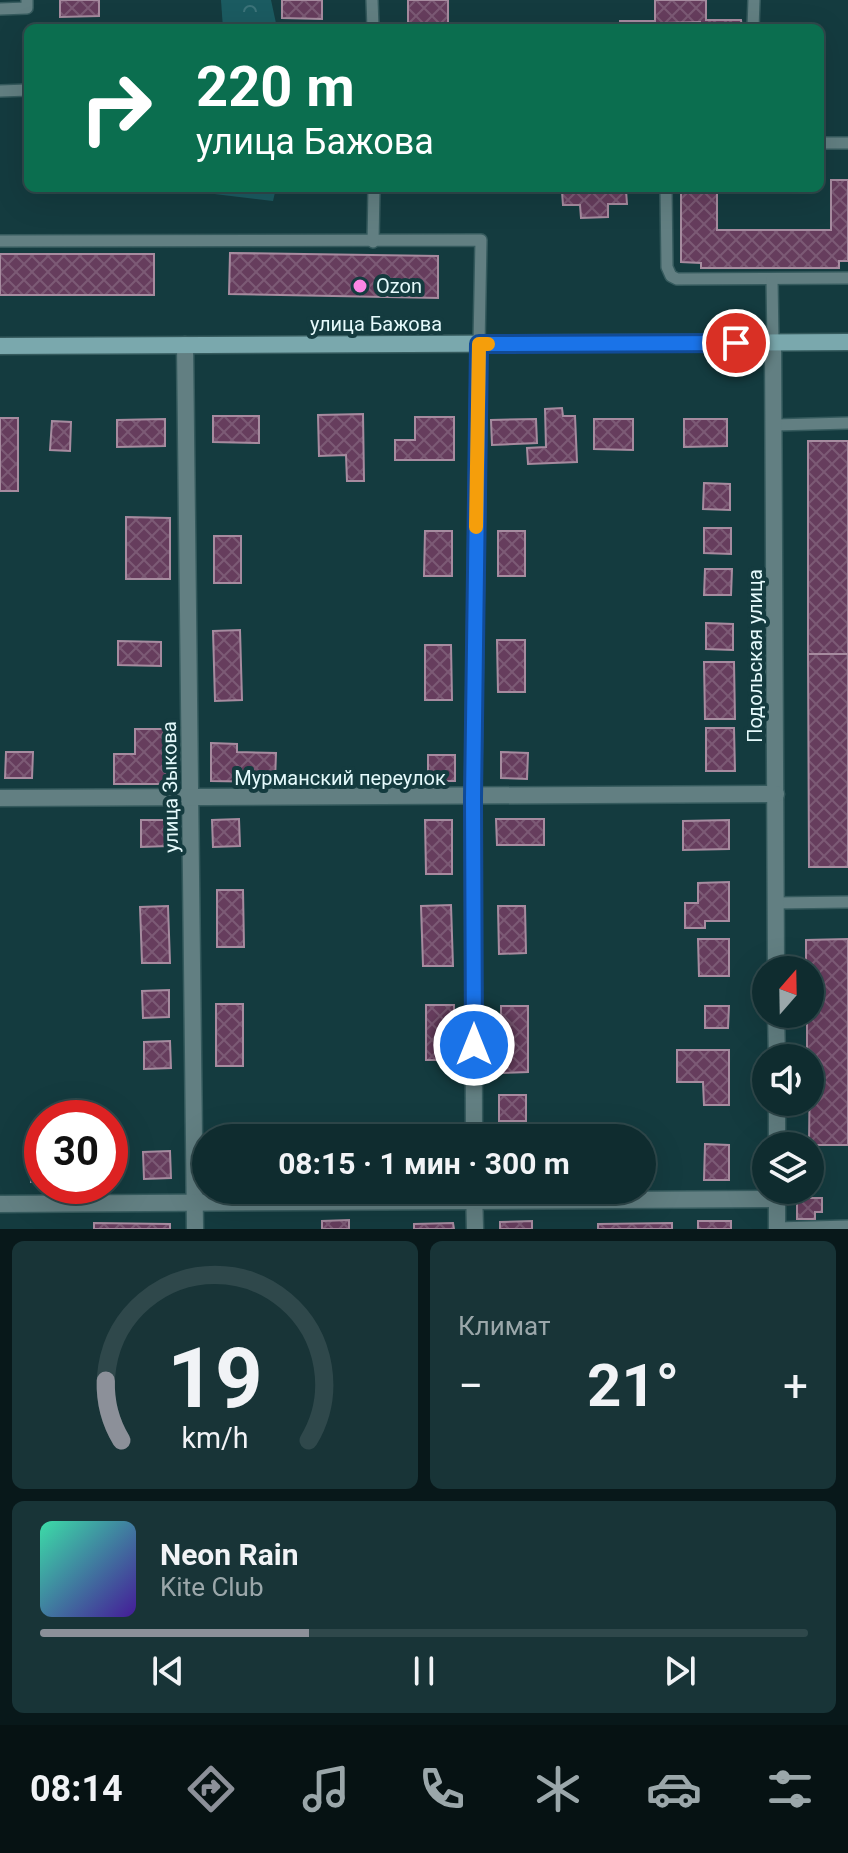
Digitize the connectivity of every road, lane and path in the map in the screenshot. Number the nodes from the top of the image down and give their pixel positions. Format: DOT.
graph roads {
  1 [pos="27,0"];
  2 [pos="372,0"];
  3 [pos="754,0"];
  4 [pos="0,9"];
  5 [pos="373,24"];
  6 [pos="753,24"];
  7 [pos="24,90"];
  8 [pos="0,91"];
  9 [pos="824,143"];
  10 [pos="848,143"];
  11 [pos="374,192"];
  12 [pos="666,192"];
  13 [pos="0,241"];
  14 [pos="373,242"];
  15 [pos="848,278"];
  16 [pos="772,279"];
  17 [pos="773,342"];
  18 [pos="848,342"];
  19 [pos="479,344"];
  20 [pos="185,345"];
  21 [pos="0,346"];
  22 [pos="848,423"];
  23 [pos="775,425"];
  24 [pos="776,794"];
  25 [pos="0,798"];
  26 [pos="190,798"];
  27 [pos="473,798"];
  28 [pos="848,902"];
  29 [pos="776,903"];
  30 [pos="776,956"];
  31 [pos="193,1124"];
  32 [pos="474,1124"];
  33 [pos="656,1195"];
  34 [pos="752,1195"];
  35 [pos="0,1204"];
  36 [pos="192,1204"];
  37 [pos="194,1204"];
  38 [pos="474,1204"];
  39 [pos="777,1204"];
  40 [pos="848,1226"];
  41 [pos="195,1229"];
  42 [pos="475,1229"];
  43 [pos="777,1229"];
  1 -- 4 [label="lane"];
  2 -- 5 [label="lane"];
  3 -- 6 [label="lane"];
  7 -- 8 [label="lane"];
  9 -- 10 [label="lane"];
  11 -- 14 [label="lane"];
  12 -- 16 [label="lane"];
  13 -- 14 [label="lane"];
  14 -- 19 [label="lane"];
  15 -- 16 [label="lane"];
  16 -- 17 [label="lane"];
  17 -- 18 [label="main road, улица Бажова"];
  17 -- 19 [label="main road, улица Бажова"];
  17 -- 23 [label="street, Подольская улица"];
  19 -- 20 [label="main road, улица Бажова"];
  19 -- 27 [label="street"];
  20 -- 21 [label="main road, улица Бажова"];
  20 -- 26 [label="street, улица Зыкова"];
  22 -- 23 [label="lane"];
  23 -- 24 [label="street, Подольская улица"];
  24 -- 27 [label="street, Мурманский переулок"];
  24 -- 29 [label="street, Подольская улица"];
  25 -- 26 [label="street, Мурманский переулок"];
  26 -- 27 [label="street, Мурманский переулок"];
  26 -- 31 [label="street, улица Зыкова"];
  27 -- 32 [label="street"];
  28 -- 29 [label="lane"];
  29 -- 30 [label="street, Подольская улица"];
  33 -- 34 [label="street"];
  35 -- 36 [label="street"];
  37 -- 41 [label="street, улица Зыкова"];
  38 -- 42 [label="street"];
  39 -- 43 [label="street"];
  40 -- 43 [label="lane"];
}
